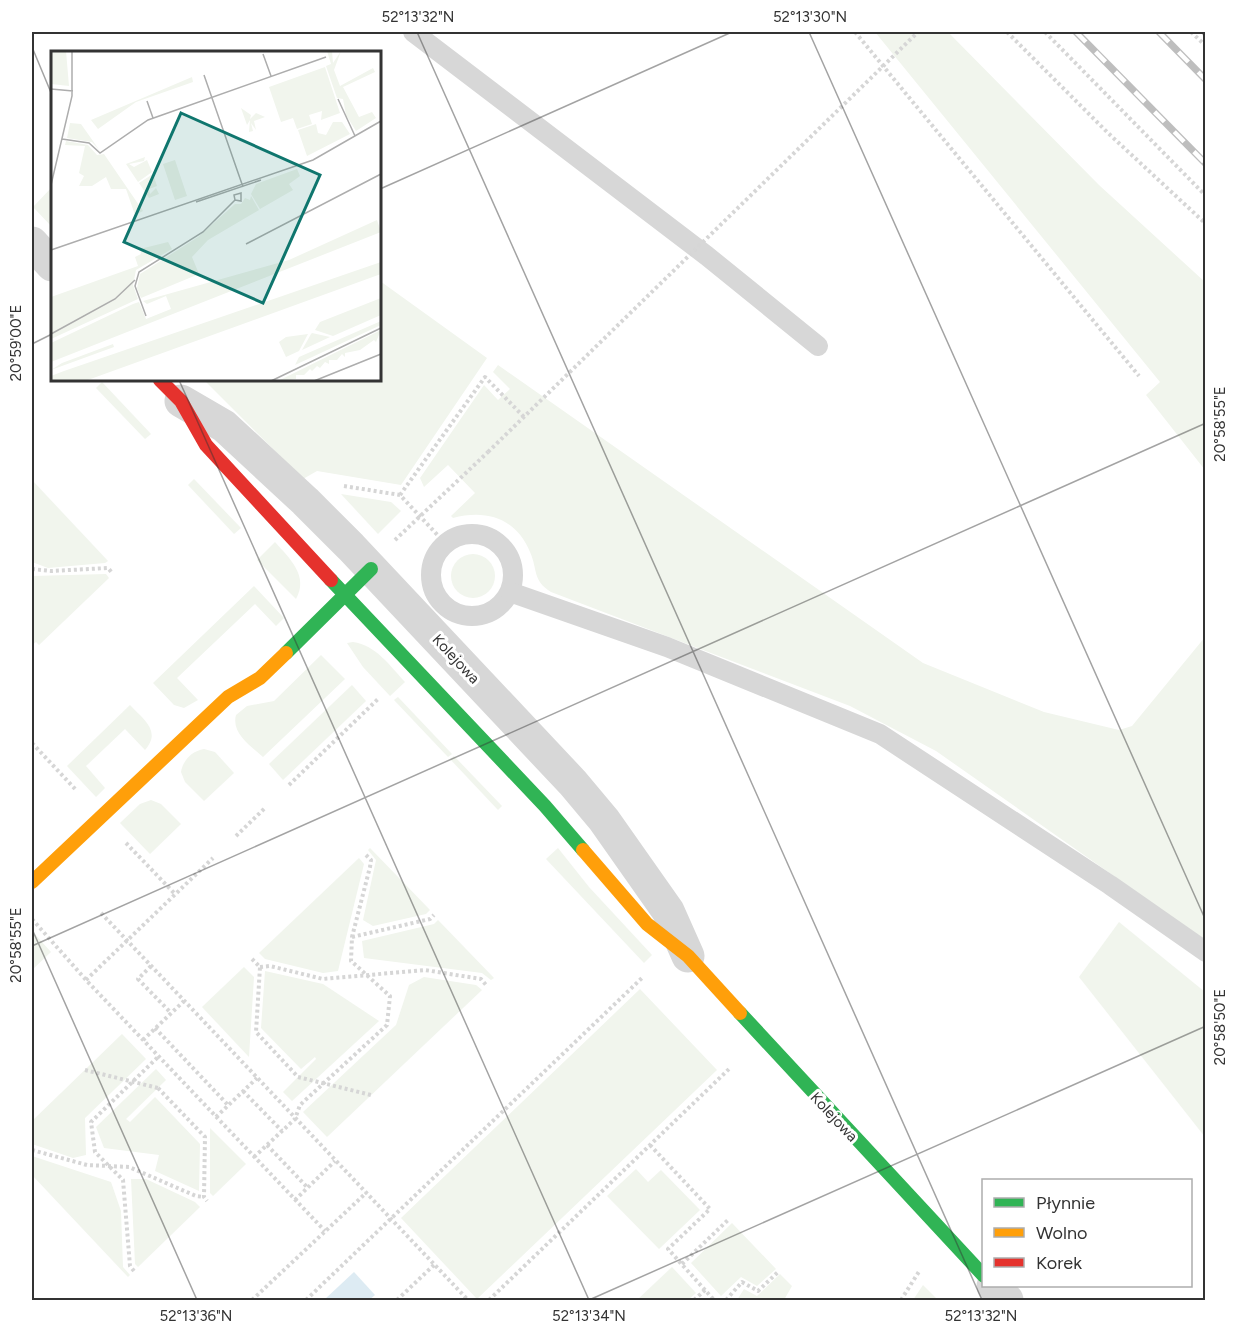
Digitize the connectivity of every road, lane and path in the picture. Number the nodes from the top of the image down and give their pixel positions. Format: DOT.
graph roads {
  1 [pos="413,32"];
  2 [pos="855,32"];
  3 [pos="918,32"];
  4 [pos="1007,32"];
  5 [pos="1045,32"];
  6 [pos="1191,32"];
  7 [pos="1206,46"];
  8 [pos="1206,196"];
  9 [pos="1206,224"];
  10 [pos="32,243"];
  11 [pos="51,264"];
  12 [pos="818,345"];
  13 [pos="1139,376"];
  14 [pos="170,390"];
  15 [pos="524,417"];
  16 [pos="335,484"];
  17 [pos="400,495"];
  18 [pos="420,517"];
  19 [pos="445,543"];
  20 [pos="381,557"];
  21 [pos="32,569"];
  22 [pos="112,574"];
  23 [pos="510,592"];
  24 [pos="345,595"];
  25 [pos="429,609"];
  26 [pos="378,699"];
  27 [pos="32,743"];
  28 [pos="289,785"];
  29 [pos="79,792"];
  30 [pos="266,807"];
  31 [pos="236,836"];
  32 [pos="120,837"];
  33 [pos="364,853"];
  34 [pos="213,858"];
  35 [pos="32,882"];
  36 [pos="175,894"];
  37 [pos="101,913"];
  38 [pos="434,915"];
  39 [pos="32,919"];
  40 [pos="352,938"];
  41 [pos="127,940"];
  42 [pos="1206,952"];
  43 [pos="687,956"];
  44 [pos="252,959"];
  45 [pos="151,966"];
  46 [pos="260,967"];
  47 [pos="366,975"];
  48 [pos="643,977"];
  49 [pos="86,980"];
  50 [pos="486,985"];
  51 [pos="184,1001"];
  52 [pos="171,1013"];
  53 [pos="155,1028"];
  54 [pos="143,1040"];
  55 [pos="158,1057"];
  56 [pos="729,1069"];
  57 [pos="85,1070"];
  58 [pos="256,1078"];
  59 [pos="243,1091"];
  60 [pos="371,1095"];
  61 [pos="228,1105"];
  62 [pos="216,1117"];
  63 [pos="295,1119"];
  64 [pos="282,1131"];
  65 [pos="267,1145"];
  66 [pos="650,1145"];
  67 [pos="32,1150"];
  68 [pos="254,1157"];
  69 [pos="335,1160"];
  70 [pos="108,1166"];
  71 [pos="307,1187"];
  72 [pos="366,1193"];
  73 [pos="295,1200"];
  74 [pos="391,1219"];
  75 [pos="729,1220"];
  76 [pos="325,1231"];
  77 [pos="682,1264"];
  78 [pos="435,1265"];
  79 [pos="920,1270"];
  80 [pos="134,1271"];
  81 [pos="778,1272"];
  82 [pos="982,1274"];
  83 [pos="994,1287"];
  84 [pos="705,1290"];
  85 [pos="252,1300"];
  86 [pos="306,1300"];
  87 [pos="397,1300"];
  88 [pos="468,1300"];
  89 [pos="489,1300"];
  90 [pos="694,1300"];
  91 [pos="714,1300"];
  92 [pos="726,1300"];
  93 [pos="902,1300"];
  94 [pos="1007,1300"];
  1 -- 12 [label="lane"];
  2 -- 13 [label="path"];
  3 -- 15 [label="path, bridge"];
  4 -- 9 [label="path"];
  5 -- 8 [label="path"];
  6 -- 7 [label="path"];
  10 -- 11 [label="street"];
  14 -- 20 [label="street, Kolejowa"];
  14 -- 24 [label="street, Kolejowa"];
  15 -- 17 [label="path"];
  15 -- 18 [label="path, bridge"];
  16 -- 17 [label="path"];
  17 -- 18 [label="path"];
  18 -- 19 [label="path"];
  18 -- 20 [label="path"];
  19 -- 23 [label="lane"];
  19 -- 25 [label="lane"];
  20 -- 24 [label="street"];
  20 -- 25 [label="street, Kolejowa"];
  21 -- 22 [label="path"];
  23 -- 25 [label="lane"];
  23 -- 42 [label="lane"];
  24 -- 35 [label="street"];
  24 -- 43 [label="street, Kolejowa"];
  25 -- 43 [label="street, Kolejowa"];
  26 -- 28 [label="path"];
  27 -- 29 [label="path"];
  30 -- 31 [label="path"];
  32 -- 36 [label="path"];
  33 -- 40 [label="path"];
  34 -- 36 [label="path"];
  36 -- 41 [label="path"];
  37 -- 41 [label="path"];
  38 -- 40 [label="path"];
  39 -- 49 [label="path"];
  40 -- 47 [label="path"];
  41 -- 45 [label="path"];
  41 -- 49 [label="path"];
  43 -- 82 [label="street, Kolejowa"];
  44 -- 46 [label="path"];
  45 -- 51 [label="path"];
  45 -- 52 [label="path"];
  46 -- 47 [label="path"];
  46 -- 60 [label="path, bridge"];
  47 -- 50 [label="path"];
  47 -- 63 [label="path"];
  48 -- 74 [label="path"];
  49 -- 54 [label="path"];
  51 -- 52 [label="path"];
  51 -- 58 [label="path"];
  52 -- 53 [label="path"];
  53 -- 54 [label="path"];
  53 -- 61 [label="path"];
  54 -- 55 [label="path"];
  55 -- 62 [label="path"];
  55 -- 70 [label="path"];
  56 -- 66 [label="path"];
  57 -- 70 [label="path, bridge"];
  58 -- 59 [label="path"];
  58 -- 63 [label="path"];
  59 -- 61 [label="path"];
  59 -- 64 [label="path"];
  61 -- 62 [label="path"];
  62 -- 68 [label="path"];
  63 -- 64 [label="path"];
  63 -- 69 [label="path"];
  64 -- 65 [label="path"];
  65 -- 68 [label="path"];
  65 -- 71 [label="path"];
  66 -- 77 [label="path"];
  66 -- 89 [label="path"];
  67 -- 70 [label="path"];
  68 -- 73 [label="path"];
  69 -- 71 [label="path"];
  69 -- 72 [label="path"];
  70 -- 80 [label="path"];
  71 -- 73 [label="path"];
  72 -- 74 [label="path"];
  72 -- 76 [label="path"];
  73 -- 76 [label="path"];
  74 -- 78 [label="path"];
  74 -- 86 [label="path"];
  75 -- 77 [label="path"];
  76 -- 85 [label="path"];
  77 -- 84 [label="path"];
  78 -- 87 [label="path"];
  78 -- 88 [label="path"];
  79 -- 93 [label="path"];
  81 -- 92 [label="path"];
  83 -- 94 [label="street"];
  84 -- 90 [label="path"];
  84 -- 91 [label="path"];
}
